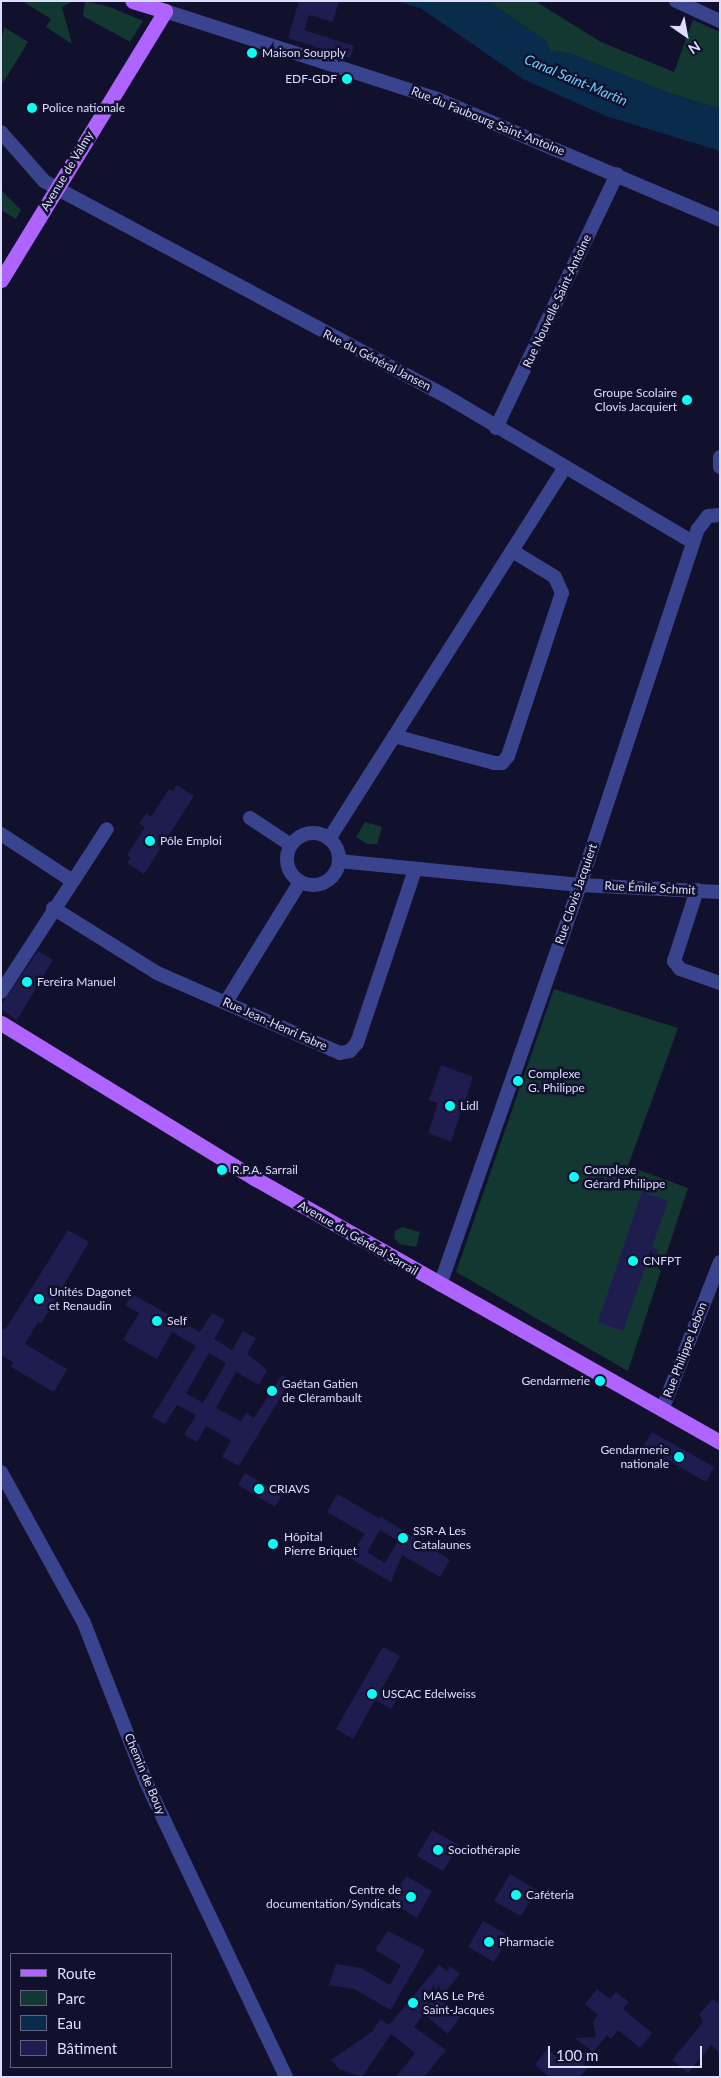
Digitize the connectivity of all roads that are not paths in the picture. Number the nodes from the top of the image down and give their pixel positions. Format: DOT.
graph roads {
  1 [pos="133,1"];
  2 [pos="676,1"];
  3 [pos="165,11"];
  4 [pos="720,21"];
  5 [pos="1,132"];
  6 [pos="617,174"];
  7 [pos="56,188"];
  8 [pos="720,220"];
  9 [pos="1,280"];
  10 [pos="496,428"];
  11 [pos="720,457"];
  12 [pos="720,468"];
  13 [pos="564,469"];
  14 [pos="720,516"];
  15 [pos="693,542"];
  16 [pos="512,551"];
  17 [pos="394,736"];
  18 [pos="250,818"];
  19 [pos="107,829"];
  20 [pos="1,834"];
  21 [pos="329,838"];
  22 [pos="291,844"];
  23 [pos="339,860"];
  24 [pos="415,870"];
  25 [pos="72,880"];
  26 [pos="300,882"];
  27 [pos="580,885"];
  28 [pos="697,890"];
  29 [pos="720,892"];
  30 [pos="53,908"];
  31 [pos="720,983"];
  32 [pos="1,992"];
  33 [pos="226,1002"];
  34 [pos="1,1024"];
  35 [pos="720,1262"];
  36 [pos="440,1285"];
  37 [pos="662,1410"];
  38 [pos="720,1442"];
  39 [pos="1,1472"];
  40 [pos="286,2077"];
  1 -- 3 [label="main road"];
  2 -- 4 [label="street"];
  3 -- 6 [label="street, Rue du Faubourg Saint-Antoine"];
  3 -- 7 [label="main road, Avenue de Valmy"];
  5 -- 7 [label="street, Rue du Général Jansen"];
  6 -- 8 [label="street, Rue du Faubourg Saint-Antoine"];
  6 -- 10 [label="street, Rue Nouvelle Saint-Antoine"];
  7 -- 9 [label="main road, Avenue de Valmy"];
  7 -- 10 [label="street, Rue du Général Jansen"];
  10 -- 13 [label="street, Rue du Général Jansen"];
  11 -- 12 [label="street"];
  13 -- 15 [label="street, Rue du Général Jansen"];
  13 -- 16 [label="street"];
  14 -- 15 [label="street, Rue Clovis Jacquiert"];
  15 -- 27 [label="street, Rue Clovis Jacquiert"];
  16 -- 17 [label="street"];
  16 -- 17 [label="street"];
  17 -- 21 [label="street"];
  18 -- 22 [label="street"];
  19 -- 25 [label="street"];
  20 -- 25 [label="street"];
  21 -- 22 [label="street"];
  21 -- 23 [label="street"];
  22 -- 26 [label="street"];
  23 -- 24 [label="street"];
  23 -- 26 [label="street"];
  24 -- 27 [label="street"];
  24 -- 33 [label="street, Rue Jean-Henri Fabre"];
  25 -- 30 [label="street"];
  26 -- 33 [label="street"];
  27 -- 28 [label="street, Rue Émile Schmit"];
  27 -- 36 [label="street, Rue Clovis Jacquiert"];
  28 -- 29 [label="street, Rue Émile Schmit"];
  28 -- 31 [label="street"];
  30 -- 32 [label="street"];
  30 -- 33 [label="street, Rue Jean-Henri Fabre"];
  34 -- 36 [label="main road, Avenue du Général Sarrail"];
  35 -- 37 [label="street, Rue Philippe Lebon"];
  36 -- 37 [label="main road, Avenue du Général Sarrail"];
  37 -- 38 [label="main road, Avenue du Général Sarrail"];
  39 -- 40 [label="street, Chemin de Bouy"];
}
